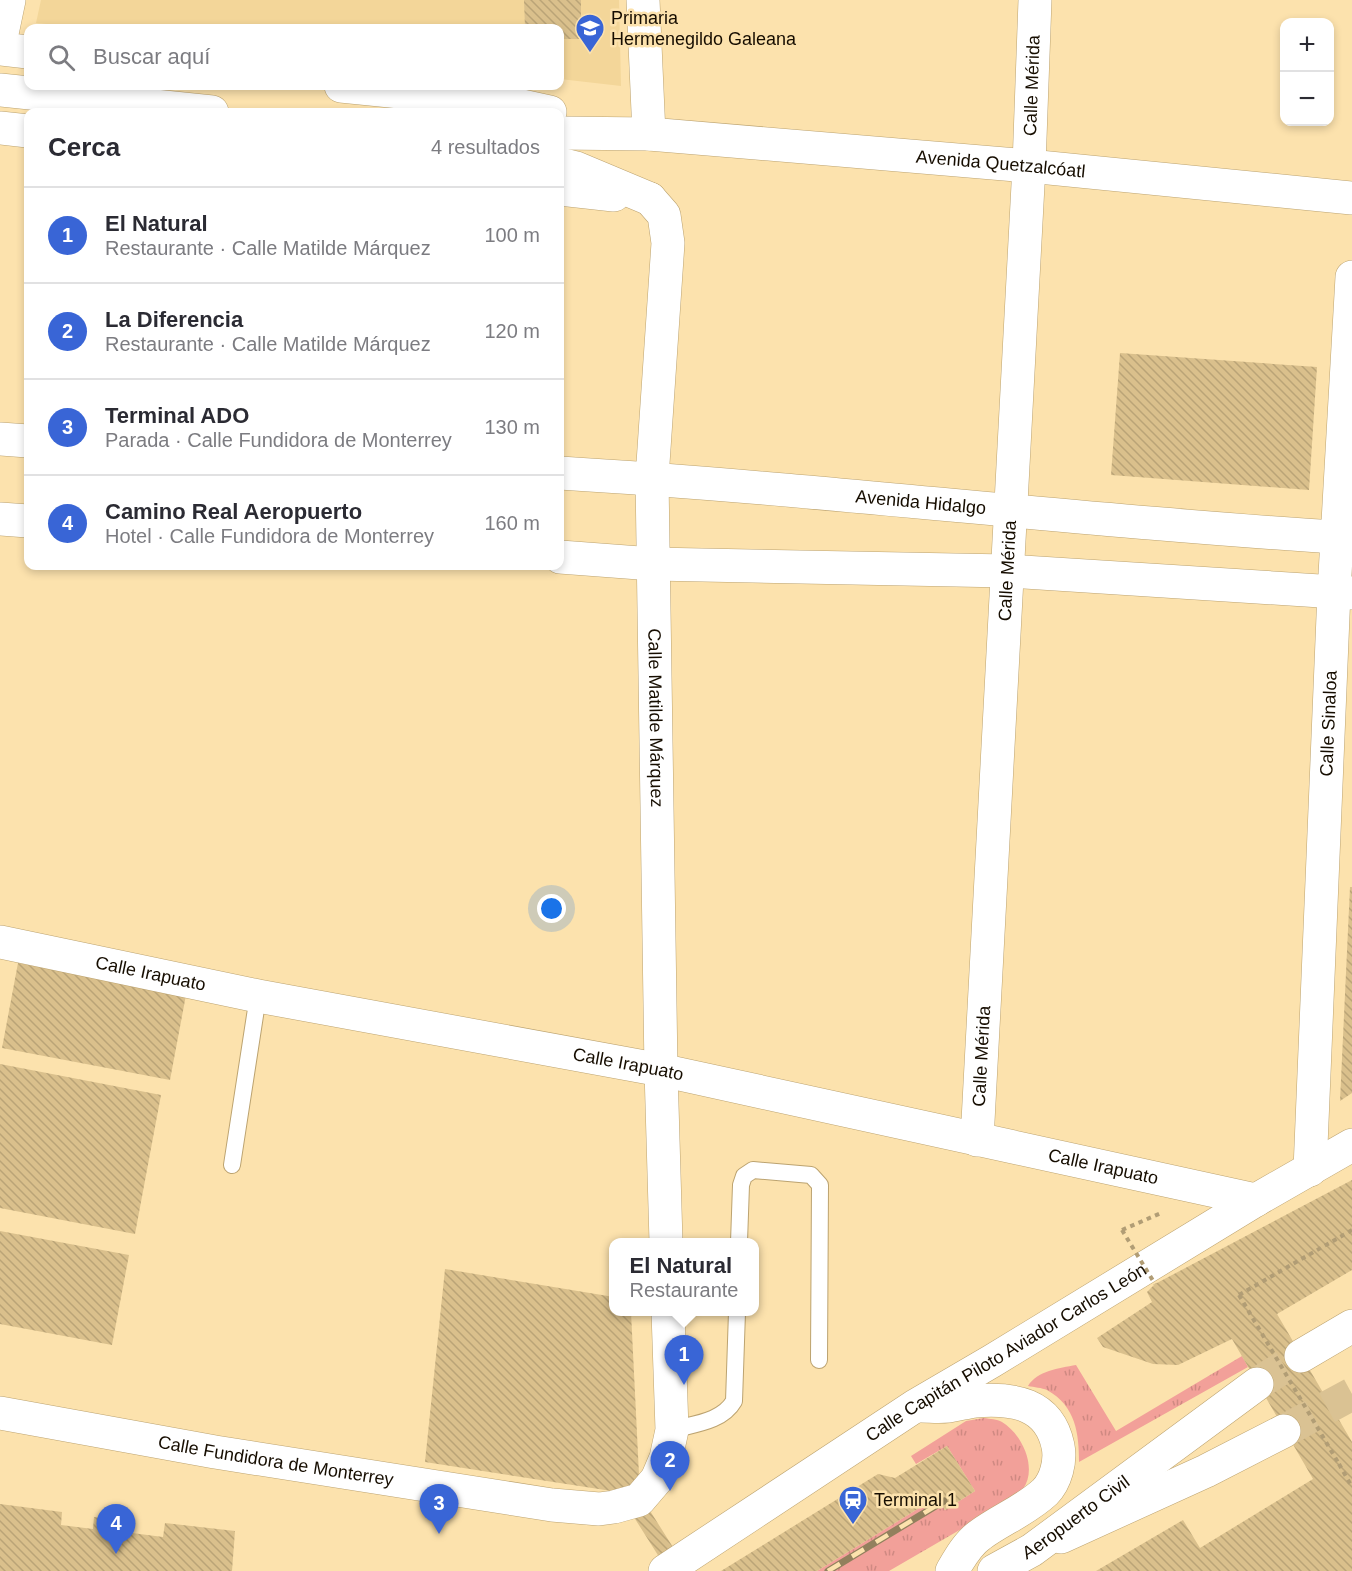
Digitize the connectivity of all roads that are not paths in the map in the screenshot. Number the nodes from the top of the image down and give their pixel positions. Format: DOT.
graph roads {
  1 [pos="9,0"];
  2 [pos="643,0"];
  3 [pos="1035,0"];
  4 [pos="0,43"];
  5 [pos="0,49"];
  6 [pos="24,52"];
  7 [pos="0,90"];
  8 [pos="378,90"];
  9 [pos="173,108"];
  10 [pos="530,108"];
  11 [pos="564,116"];
  12 [pos="0,128"];
  13 [pos="24,131"];
  14 [pos="564,133"];
  15 [pos="649,135"];
  16 [pos="564,165"];
  17 [pos="1029,166"];
  18 [pos="564,189"];
  19 [pos="1352,198"];
  20 [pos="650,199"];
  21 [pos="1352,277"];
  22 [pos="0,439"];
  23 [pos="24,441"];
  24 [pos="564,473"];
  25 [pos="652,478"];
  26 [pos="1009,511"];
  27 [pos="0,519"];
  28 [pos="24,520"];
  29 [pos="1345,537"];
  30 [pos="564,557"];
  31 [pos="653,564"];
  32 [pos="1007,571"];
  33 [pos="1343,593"];
  34 [pos="0,942"];
  35 [pos="258,996"];
  36 [pos="661,1070"];
  37 [pos="977,1140"];
  38 [pos="1352,1145"];
  39 [pos="232,1165"];
  40 [pos="1310,1170"];
  41 [pos="1256,1200"];
  42 [pos="666,1238"];
  43 [pos="739,1238"];
  44 [pos="668,1316"];
  45 [pos="737,1316"];
  46 [pos="1352,1326"];
  47 [pos="1301,1356"];
  48 [pos="819,1360"];
  49 [pos="1257,1384"];
  50 [pos="915,1406"];
  51 [pos="0,1413"];
  52 [pos="1284,1431"];
  53 [pos="670,1436"];
  54 [pos="1032,1550"];
  55 [pos="665,1571"];
  56 [pos="952,1571"];
  57 [pos="993,1571"];
  1 -- 4 [label="street"];
  2 -- 15 [label="street"];
  3 -- 17 [label="street, Calle Mérida"];
  5 -- 6 [label="street"];
  7 -- 9 [label="street"];
  8 -- 10 [label="street"];
  11 -- 15 [label="street"];
  12 -- 13 [label="street"];
  14 -- 15 [label="street"];
  15 -- 17 [label="street, Avenida Quetzalcóatl"];
  16 -- 20 [label="street"];
  17 -- 19 [label="street, Avenida Quetzalcóatl"];
  17 -- 26 [label="street, Calle Mérida"];
  18 -- 20 [label="street"];
  20 -- 25 [label="street, Calle Matilde Márquez"];
  21 -- 29 [label="street, Calle Sinaloa"];
  22 -- 23 [label="street"];
  24 -- 25 [label="street, Avenida Hidalgo"];
  25 -- 26 [label="street, Avenida Hidalgo"];
  25 -- 31 [label="street, Calle Matilde Márquez"];
  26 -- 29 [label="street, Avenida Hidalgo"];
  26 -- 32 [label="street, Calle Mérida"];
  27 -- 28 [label="street"];
  29 -- 33 [label="street, Calle Sinaloa"];
  30 -- 31 [label="street"];
  31 -- 32 [label="street"];
  31 -- 36 [label="street, Calle Matilde Márquez"];
  32 -- 33 [label="street"];
  32 -- 37 [label="street, Calle Mérida"];
  33 -- 40 [label="street, Calle Sinaloa"];
  34 -- 35 [label="street, Calle Irapuato"];
  35 -- 36 [label="street, Calle Irapuato"];
  35 -- 39 [label="lane"];
  36 -- 37 [label="street, Calle Irapuato"];
  36 -- 42 [label="street, Calle Matilde Márquez"];
  37 -- 41 [label="street, Calle Irapuato"];
  38 -- 40 [label="street, Calle Capitán Piloto Aviador Carlos León"];
  40 -- 41 [label="street, Calle Capitán Piloto Aviador Carlos León"];
  41 -- 50 [label="street, Calle Capitán Piloto Aviador Carlos León"];
  43 -- 48 [label="lane"];
  44 -- 53 [label="street"];
  45 -- 53 [label="lane"];
  46 -- 47 [label="street"];
  49 -- 54 [label="street, Aeropuerto Civil"];
  50 -- 55 [label="street, Calle Capitán Piloto Aviador Carlos León"];
  50 -- 56 [label="street"];
  51 -- 53 [label="street, Calle Fundidora de Monterrey"];
  52 -- 54 [label="street, Aeropuerto Civil"];
  54 -- 57 [label="street"];
}
